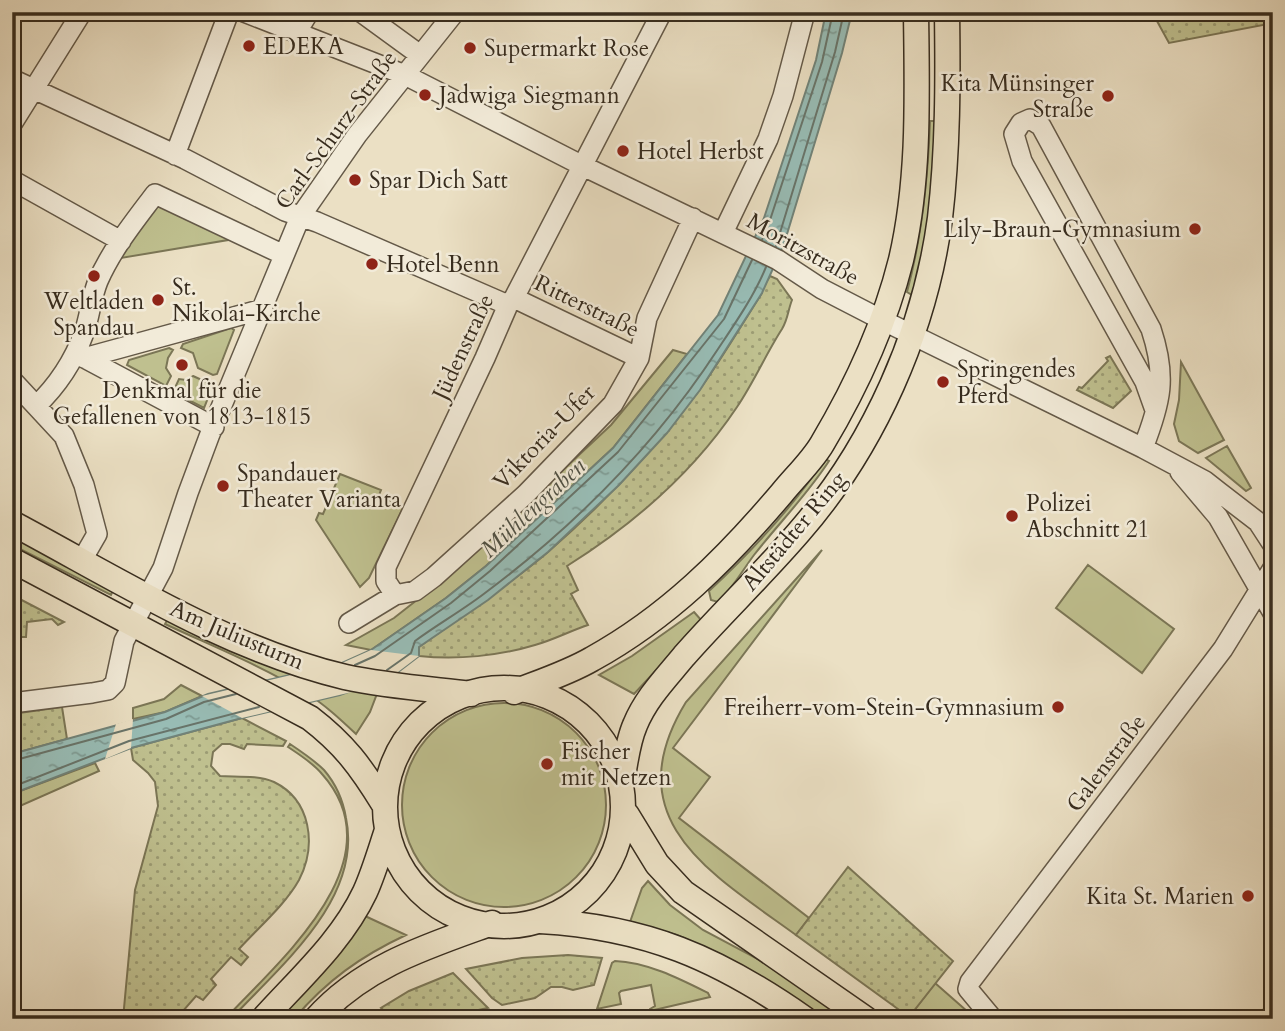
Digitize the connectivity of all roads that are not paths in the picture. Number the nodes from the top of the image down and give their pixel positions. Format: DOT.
graph roads {
  1 [pos="82,12"];
  2 [pos="229,12"];
  3 [pos="244,12"];
  4 [pos="310,12"];
  5 [pos="361,12"];
  6 [pos="455,12"];
  7 [pos="662,12"];
  8 [pos="805,12"];
  9 [pos="916,12"];
  10 [pos="947,12"];
  11 [pos="296,33"];
  12 [pos="420,55"];
  13 [pos="405,75"];
  14 [pos="12,79"];
  15 [pos="33,90"];
  16 [pos="12,124"];
  17 [pos="175,155"];
  18 [pos="583,166"];
  19 [pos="12,180"];
  20 [pos="300,217"];
  21 [pos="693,218"];
  22 [pos="723,233"];
  23 [pos="121,240"];
  24 [pos="284,255"];
  25 [pos="511,302"];
  26 [pos="263,310"];
  27 [pos="882,320"];
  28 [pos="912,334"];
  29 [pos="80,355"];
  30 [pos="639,358"];
  31 [pos="12,380"];
  32 [pos="36,406"];
  33 [pos="1155,410"];
  34 [pos="214,427"];
  35 [pos="1143,448"];
  36 [pos="1177,468"];
  37 [pos="12,523"];
  38 [pos="1273,545"];
  39 [pos="12,560"];
  40 [pos="82,560"];
  41 [pos="1273,568"];
  42 [pos="1259,593"];
  43 [pos="396,595"];
  44 [pos="148,596"];
  45 [pos="1273,613"];
  46 [pos="133,623"];
  47 [pos="349,623"];
  48 [pos="514,692"];
  49 [pos="479,695"];
  50 [pos="12,703"];
  51 [pos="623,776"];
  52 [pos="383,803"];
  53 [pos="627,815"];
  54 [pos="387,830"];
  55 [pos="528,920"];
  56 [pos="496,921"];
  57 [pos="1273,1013"];
  58 [pos="263,1019"];
  59 [pos="316,1019"];
  60 [pos="805,1019"];
  61 [pos="866,1019"];
  62 [pos="993,1019"];
  63 [pos="1269,1019"];
  1 -- 15 [label="street"];
  2 -- 17 [label="street"];
  3 -- 11 [label="street, Moritzstraße"];
  4 -- 11 [label="street"];
  5 -- 12 [label="street"];
  6 -- 12 [label="street, Carl-Schurz-Straße"];
  7 -- 18 [label="street, Jüdenstraße"];
  8 -- 22 [label="street"];
  9 -- 27 [label="main road, Altstädter Ring"];
  10 -- 28 [label="main road, Altstädter Ring"];
  11 -- 13 [label="street, Moritzstraße"];
  12 -- 13 [label="street, Carl-Schurz-Straße"];
  13 -- 18 [label="street, Moritzstraße"];
  13 -- 20 [label="street, Carl-Schurz-Straße"];
  14 -- 15 [label="street, Ritterstraße"];
  15 -- 16 [label="street"];
  15 -- 17 [label="street, Ritterstraße"];
  17 -- 20 [label="street, Ritterstraße"];
  18 -- 21 [label="street, Moritzstraße"];
  18 -- 25 [label="street, Jüdenstraße"];
  19 -- 23 [label="street"];
  20 -- 24 [label="street, Carl-Schurz-Straße"];
  20 -- 25 [label="street, Ritterstraße"];
  21 -- 22 [label="street, Moritzstraße"];
  21 -- 30 [label="street, Viktoria-Ufer"];
  22 -- 27 [label="street, Moritzstraße"];
  23 -- 24 [label="street"];
  23 -- 29 [label="street"];
  24 -- 26 [label="street, Carl-Schurz-Straße"];
  25 -- 30 [label="street, Ritterstraße"];
  25 -- 43 [label="street, Jüdenstraße"];
  26 -- 29 [label="street"];
  26 -- 34 [label="street, Carl-Schurz-Straße"];
  27 -- 28 [label="street, Moritzstraße"];
  27 -- 48 [label="main road, Altstädter Ring"];
  28 -- 35 [label="street, Moritzstraße"];
  28 -- 51 [label="main road, Altstädter Ring"];
  29 -- 32 [label="street"];
  29 -- 34 [label="street"];
  30 -- 43 [label="street, Viktoria-Ufer"];
  31 -- 32 [label="street"];
  32 -- 40 [label="street"];
  33 -- 33 [label="street"];
  33 -- 35 [label="street"];
  34 -- 44 [label="street, Carl-Schurz-Straße"];
  35 -- 36 [label="street, Moritzstraße"];
  36 -- 38 [label="street, Moritzstraße"];
  36 -- 42 [label="street, Moritzstraße"];
  37 -- 40 [label="main road, Am Juliusturm"];
  39 -- 46 [label="main road, Am Juliusturm"];
  40 -- 44 [label="main road, Am Juliusturm"];
  41 -- 42 [label="street, Galenstraße"];
  42 -- 45 [label="street, Moritzstraße"];
  42 -- 62 [label="street, Galenstraße"];
  43 -- 47 [label="street, Viktoria-Ufer"];
  44 -- 46 [label="street, Carl-Schurz-Straße"];
  44 -- 49 [label="main road, Am Juliusturm"];
  46 -- 50 [label="street, Carl-Schurz-Straße"];
  46 -- 52 [label="main road, Am Juliusturm"];
  48 -- 49 [label="main road"];
  48 -- 51 [label="main road"];
  49 -- 52 [label="main road"];
  51 -- 53 [label="main road"];
  52 -- 54 [label="main road"];
  53 -- 55 [label="main road"];
  53 -- 61 [label="main road"];
  54 -- 56 [label="main road"];
  54 -- 58 [label="main road"];
  55 -- 56 [label="main road"];
  55 -- 60 [label="main road"];
  56 -- 59 [label="main road"];
  57 -- 63 [label="street"];
}
